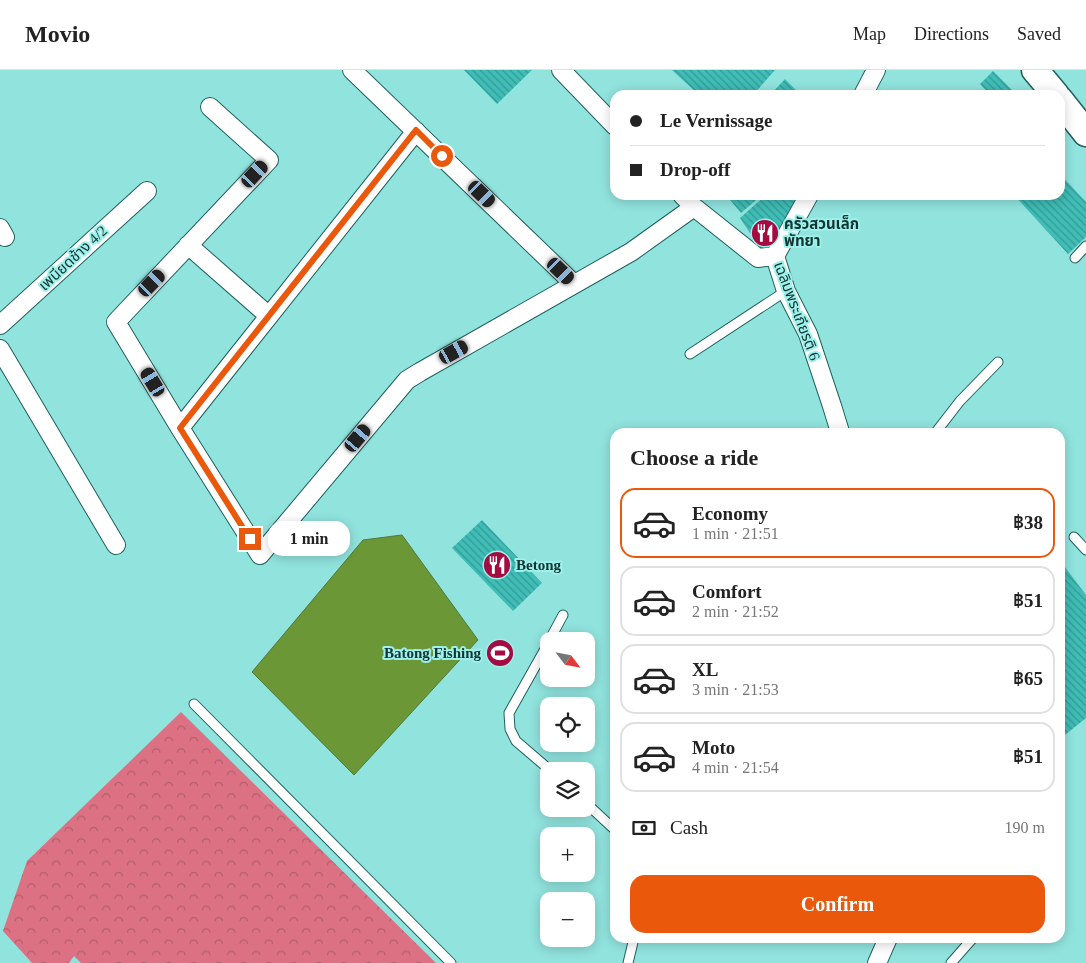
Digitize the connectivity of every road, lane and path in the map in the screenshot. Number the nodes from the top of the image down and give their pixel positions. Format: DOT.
graph roads {
  1 [pos="352,70"];
  2 [pos="561,70"];
  3 [pos="1035,70"];
  4 [pos="871,73"];
  5 [pos="865,90"];
  6 [pos="1052,90"];
  7 [pos="1065,106"];
  8 [pos="210,108"];
  9 [pos="610,121"];
  10 [pos="416,130"];
  11 [pos="1086,133"];
  12 [pos="147,191"];
  13 [pos="806,200"];
  14 [pos="688,201"];
  15 [pos="188,245"];
  16 [pos="1086,246"];
  17 [pos="775,256"];
  18 [pos="1075,258"];
  19 [pos="574,284"];
  20 [pos="786,291"];
  21 [pos="269,316"];
  22 [pos="0,325"];
  23 [pos="0,349"];
  24 [pos="690,354"];
  25 [pos="998,362"];
  26 [pos="180,428"];
  27 [pos="839,428"];
  28 [pos="939,428"];
  29 [pos="1074,536"];
  30 [pos="116,545"];
  31 [pos="1086,550"];
  32 [pos="563,615"];
  33 [pos="554,632"];
  34 [pos="540,657"];
  35 [pos="194,704"];
  36 [pos="540,762"];
  37 [pos="595,811"];
  38 [pos="610,825"];
  39 [pos="633,943"];
  40 [pos="886,943"];
  41 [pos="969,943"];
  42 [pos="451,963"];
  43 [pos="628,963"];
  44 [pos="877,963"];
  45 [pos="951,963"];
  1 -- 10 [label="street"];
  2 -- 9 [label="street"];
  3 -- 6 [label="main road"];
  4 -- 5 [label="street"];
  7 -- 11 [label="main road"];
  8 -- 15 [label="street"];
  10 -- 19 [label="street"];
  10 -- 21 [label="street"];
  12 -- 22 [label="street, เพนียดช้าง 4/2"];
  13 -- 17 [label="street, เฉลิมพระเกียรติ 6"];
  14 -- 17 [label="street"];
  14 -- 19 [label="street"];
  15 -- 21 [label="street"];
  15 -- 26 [label="street"];
  16 -- 18 [label="lane"];
  17 -- 20 [label="street, เฉลิมพระเกียรติ 6"];
  19 -- 26 [label="street"];
  20 -- 24 [label="lane"];
  20 -- 27 [label="street, เฉลิมพระเกียรติ 6"];
  21 -- 26 [label="street"];
  23 -- 30 [label="street"];
  25 -- 28 [label="lane"];
  29 -- 31 [label="lane"];
  32 -- 33 [label="lane"];
  34 -- 36 [label="lane"];
  35 -- 42 [label="lane"];
  37 -- 38 [label="lane"];
  39 -- 43 [label="lane"];
  40 -- 44 [label="street"];
  41 -- 45 [label="lane"];
}
